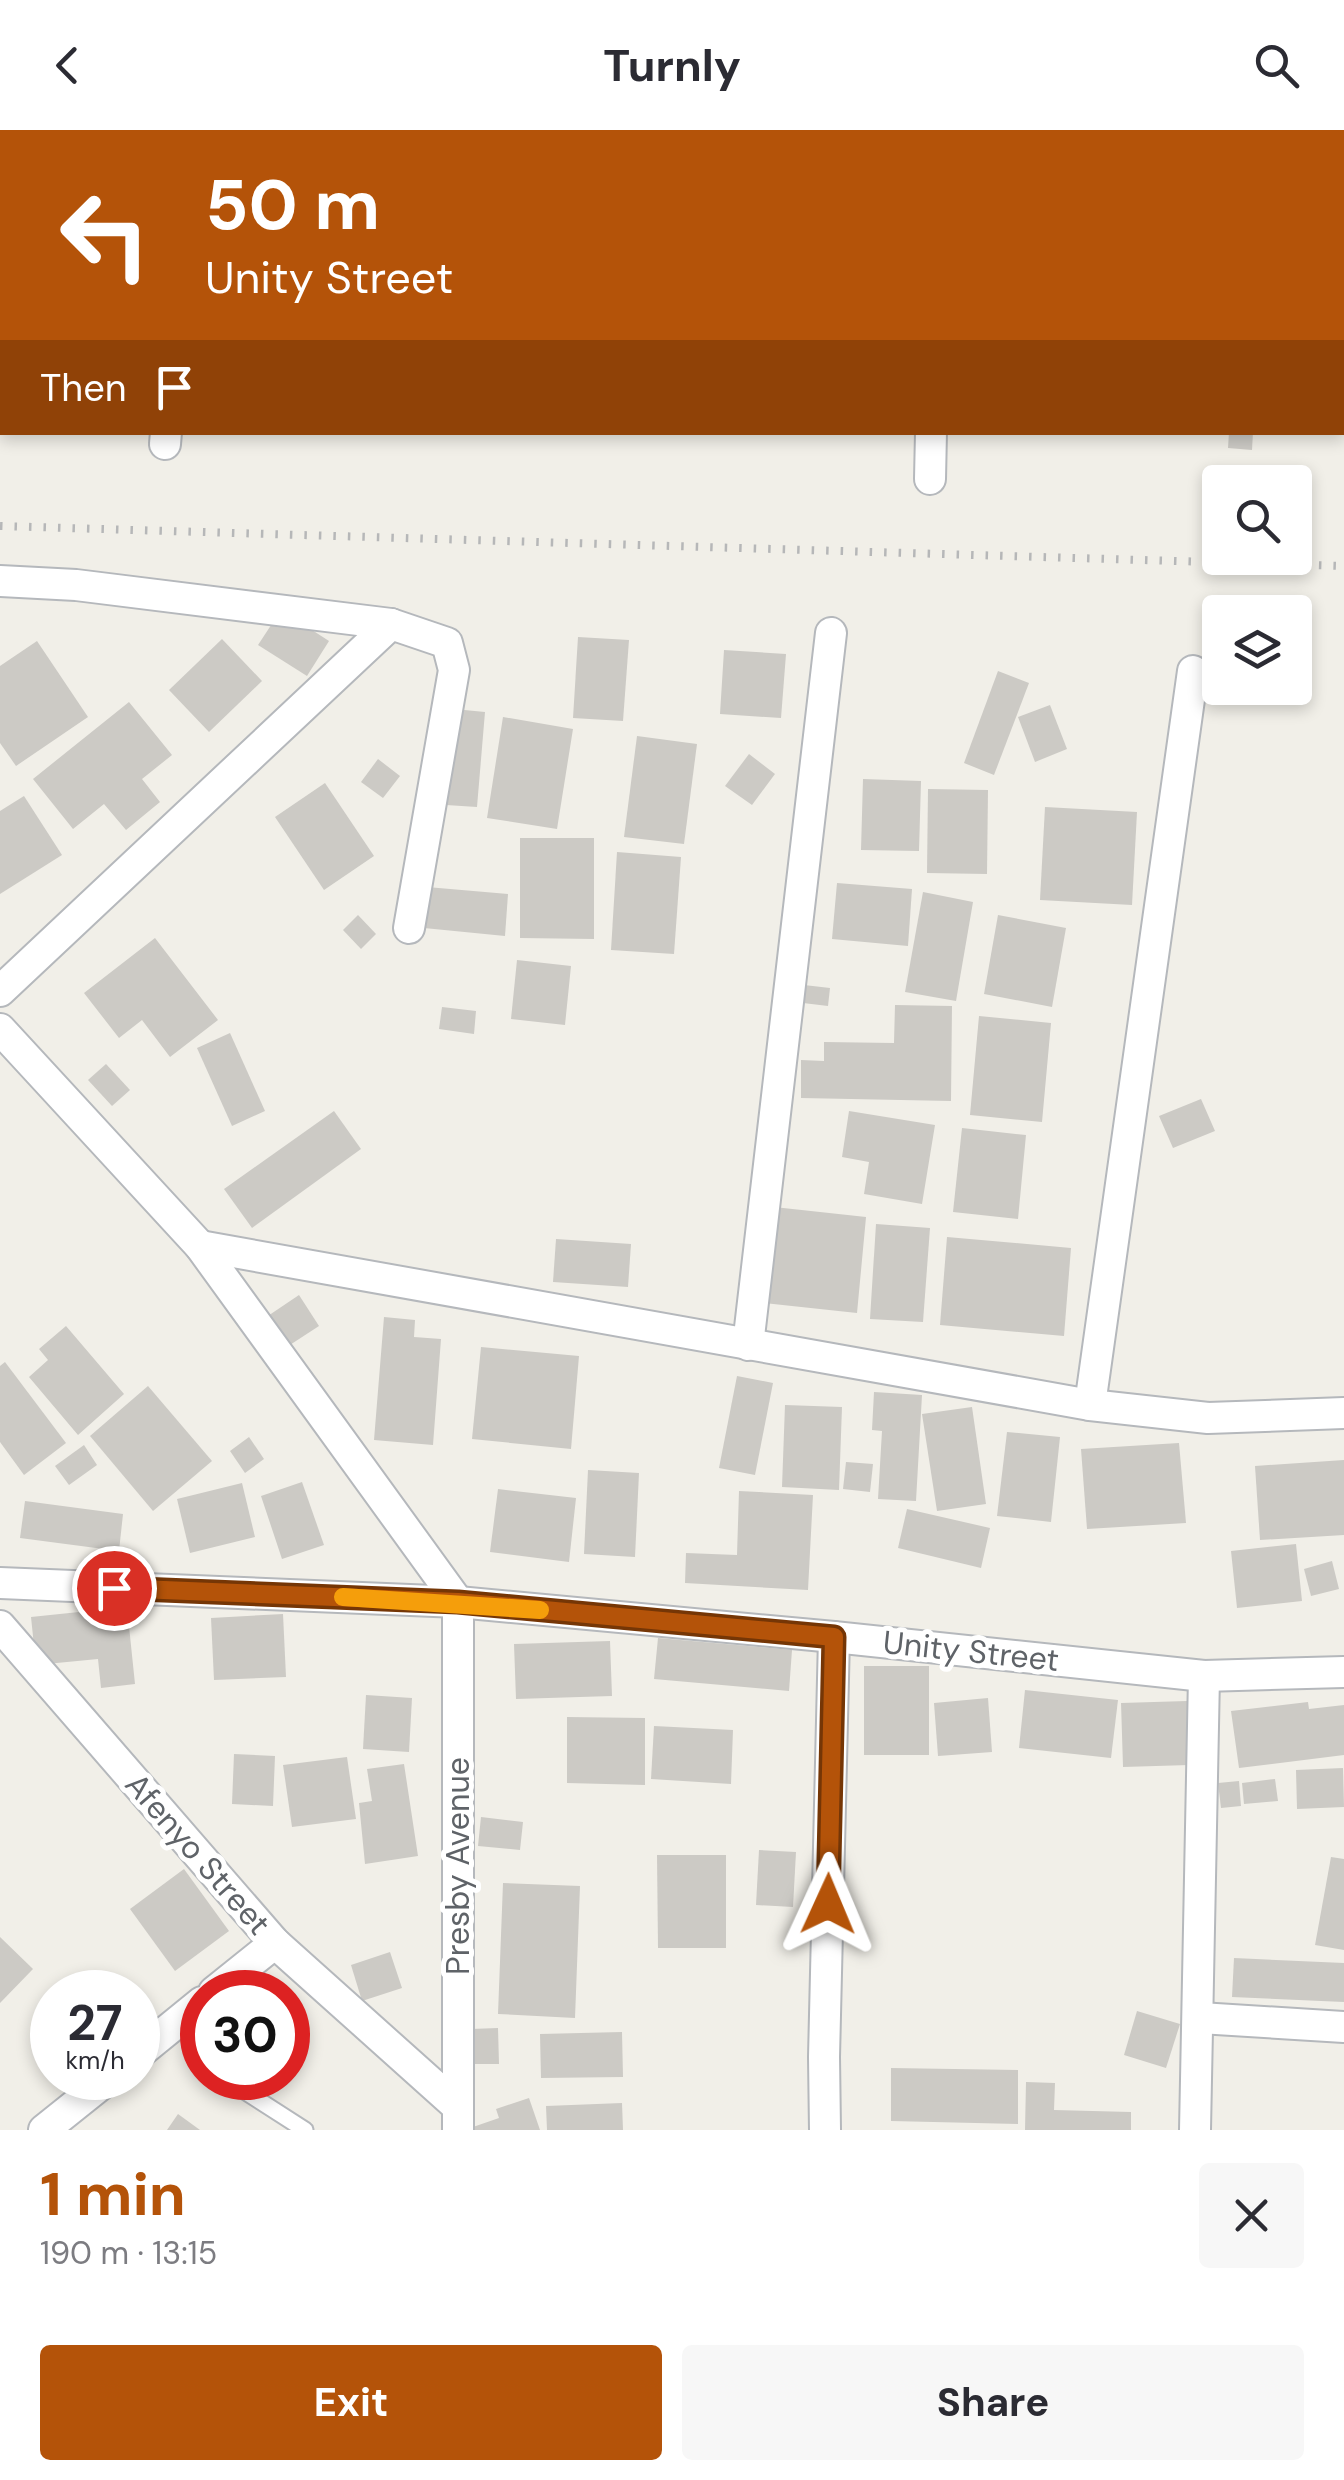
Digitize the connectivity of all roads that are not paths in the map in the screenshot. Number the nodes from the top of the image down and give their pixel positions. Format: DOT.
graph roads {
  1 [pos="931,435"];
  2 [pos="930,479"];
  3 [pos="0,582"];
  4 [pos="391,624"];
  5 [pos="831,633"];
  6 [pos="1194,671"];
  7 [pos="410,928"];
  8 [pos="0,991"];
  9 [pos="0,1029"];
  10 [pos="200,1246"];
  11 [pos="748,1345"];
  12 [pos="1090,1405"];
  13 [pos="1344,1414"];
  14 [pos="0,1583"];
  15 [pos="458,1602"];
  16 [pos="0,1626"];
  17 [pos="834,1637"];
  18 [pos="1344,1672"];
  19 [pos="1204,1676"];
  20 [pos="275,1943"];
  21 [pos="241,1970"];
  22 [pos="1200,2018"];
  23 [pos="180,2020"];
  24 [pos="1344,2027"];
  25 [pos="160,2036"];
  26 [pos="82,2100"];
  27 [pos="258,2100"];
  28 [pos="458,2118"];
  29 [pos="44,2130"];
  30 [pos="305,2130"];
  31 [pos="826,2130"];
  32 [pos="1196,2130"];
  1 -- 2 [label="street"];
  3 -- 4 [label="street"];
  4 -- 7 [label="street"];
  4 -- 8 [label="street"];
  5 -- 11 [label="street"];
  6 -- 12 [label="street"];
  9 -- 10 [label="street"];
  10 -- 11 [label="street"];
  10 -- 15 [label="street"];
  11 -- 12 [label="street"];
  12 -- 13 [label="street"];
  14 -- 15 [label="street, Unity Street"];
  15 -- 17 [label="street, Unity Street"];
  15 -- 28 [label="street, Presby Avenue"];
  16 -- 20 [label="street, Afenyo Street"];
  17 -- 19 [label="street, Unity Street"];
  17 -- 31 [label="street"];
  18 -- 19 [label="street, Unity Street"];
  19 -- 22 [label="street"];
  20 -- 21 [label="street"];
  20 -- 28 [label="street, Afenyo Street"];
  22 -- 24 [label="street"];
  22 -- 32 [label="street"];
  23 -- 25 [label="street"];
  26 -- 29 [label="street"];
  27 -- 30 [label="lane"];
}
